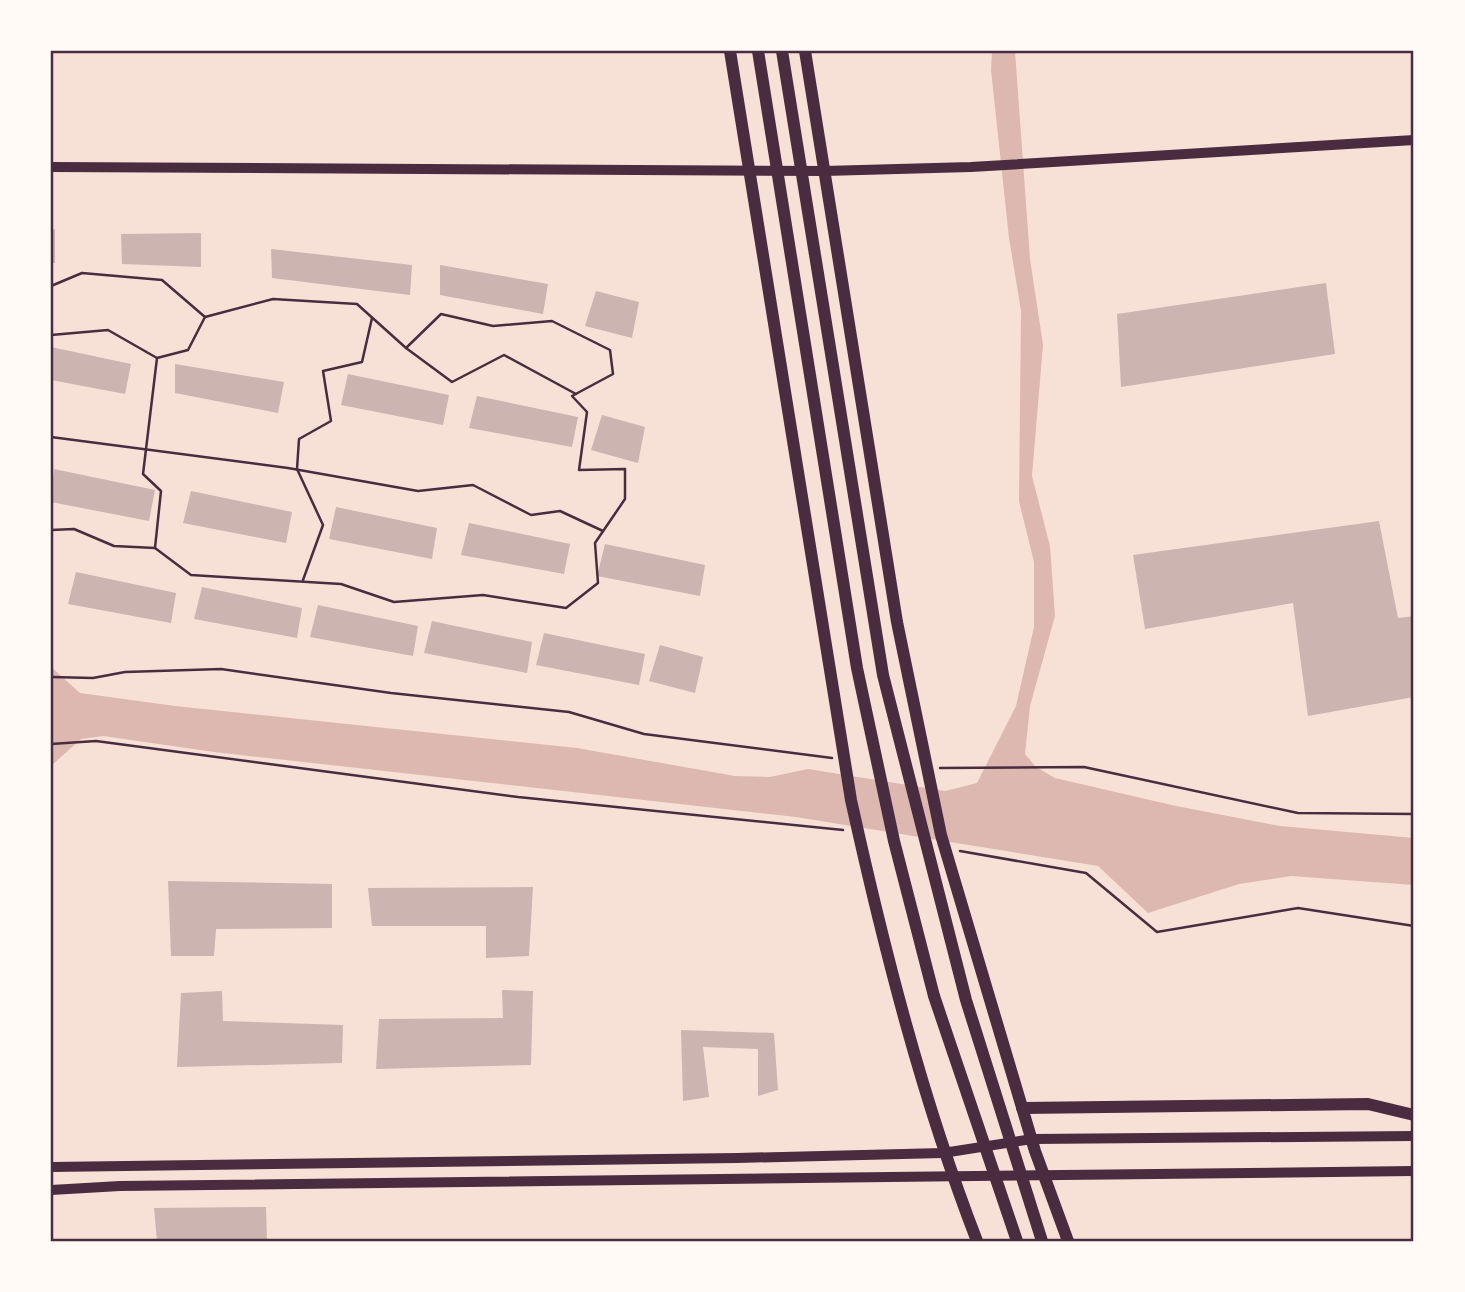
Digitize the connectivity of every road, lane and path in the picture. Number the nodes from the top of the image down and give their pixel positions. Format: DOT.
graph roads {
  1 [pos="730,51"];
  2 [pos="758,51"];
  3 [pos="782,51"];
  4 [pos="805,51"];
  5 [pos="1414,140"];
  6 [pos="51,167"];
  7 [pos="749,170"];
  8 [pos="824,171"];
  9 [pos="51,286"];
  10 [pos="205,317"];
  11 [pos="372,318"];
  12 [pos="51,335"];
  13 [pos="406,348"];
  14 [pos="157,358"];
  15 [pos="576,394"];
  16 [pos="51,437"];
  17 [pos="146,449"];
  18 [pos="297,470"];
  19 [pos="51,530"];
  20 [pos="603,531"];
  21 [pos="155,548"];
  22 [pos="302,581"];
  23 [pos="51,677"];
  24 [pos="51,744"];
  25 [pos="839,758"];
  26 [pos="932,767"];
  27 [pos="1414,814"];
  28 [pos="846,831"];
  29 [pos="953,849"];
  30 [pos="1414,926"];
  31 [pos="1022,1108"];
  32 [pos="1414,1115"];
  33 [pos="1414,1136"];
  34 [pos="1031,1139"];
  35 [pos="943,1153"];
  36 [pos="51,1167"];
  37 [pos="1414,1171"];
  38 [pos="1044,1175"];
  39 [pos="951,1176"];
  40 [pos="51,1190"];
  41 [pos="977,1241"];
  42 [pos="1017,1241"];
  43 [pos="1042,1241"];
  44 [pos="1068,1241"];
  1 -- 7 [label="main road"];
  2 -- 42 [label="main road"];
  3 -- 43 [label="main road"];
  4 -- 8 [label="main road"];
  5 -- 8 [label="street"];
  6 -- 7 [label="street"];
  7 -- 8 [label="street"];
  7 -- 35 [label="main road"];
  8 -- 31 [label="main road"];
  9 -- 10 [label="path"];
  10 -- 11 [label="path"];
  10 -- 14 [label="path"];
  11 -- 13 [label="path"];
  11 -- 18 [label="path"];
  12 -- 14 [label="path"];
  13 -- 15 [label="path"];
  13 -- 15 [label="path"];
  14 -- 17 [label="path"];
  15 -- 20 [label="path"];
  16 -- 17 [label="path"];
  17 -- 18 [label="path"];
  17 -- 21 [label="path"];
  18 -- 20 [label="path"];
  18 -- 22 [label="path"];
  19 -- 21 [label="path"];
  20 -- 22 [label="path"];
  21 -- 22 [label="path"];
  23 -- 25 [label="path"];
  24 -- 28 [label="path"];
  26 -- 27 [label="path"];
  29 -- 30 [label="path"];
  31 -- 32 [label="main road"];
  31 -- 34 [label="main road"];
  33 -- 34 [label="main road"];
  34 -- 35 [label="main road"];
  34 -- 38 [label="main road"];
  35 -- 36 [label="main road"];
  35 -- 39 [label="main road"];
  37 -- 38 [label="main road"];
  38 -- 39 [label="main road"];
  38 -- 44 [label="main road"];
  39 -- 40 [label="main road"];
  39 -- 41 [label="main road"];
}
